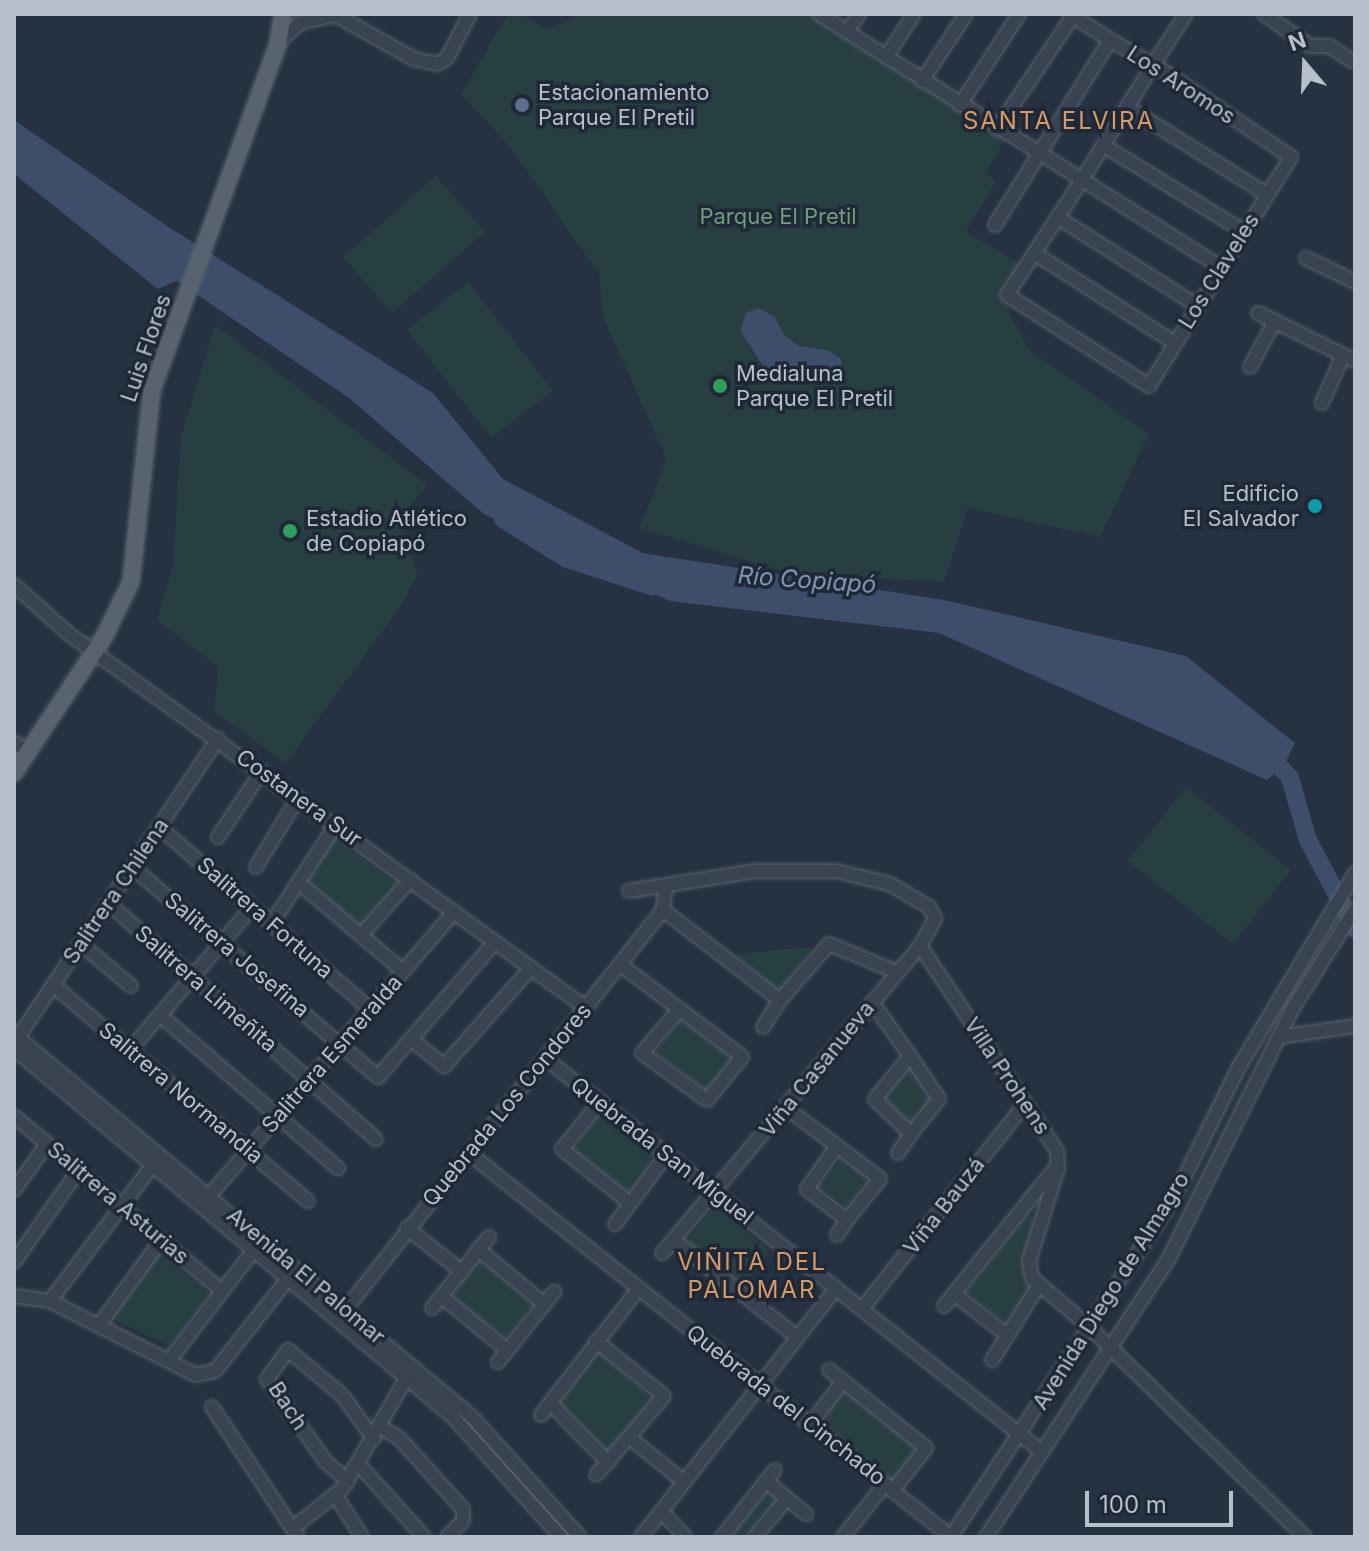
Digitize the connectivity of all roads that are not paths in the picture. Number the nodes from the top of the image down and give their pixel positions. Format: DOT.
graph roads {
  1 [pos="283,14"];
  2 [pos="470,14"];
  3 [pos="819,14"];
  4 [pos="859,14"];
  5 [pos="914,14"];
  6 [pos="966,14"];
  7 [pos="1019,14"];
  8 [pos="1186,14"];
  9 [pos="1264,14"];
  10 [pos="335,15"];
  11 [pos="1072,15"];
  12 [pos="847,32"];
  13 [pos="1110,40"];
  14 [pos="278,44"];
  15 [pos="886,57"];
  16 [pos="1352,61"];
  17 [pos="1153,65"];
  18 [pos="922,81"];
  19 [pos="960,105"];
  20 [pos="1127,107"];
  21 [pos="997,129"];
  22 [pos="1103,145"];
  23 [pos="1037,155"];
  24 [pos="1291,157"];
  25 [pos="1080,183"];
  26 [pos="1266,194"];
  27 [pos="1057,217"];
  28 [pos="995,225"];
  29 [pos="1243,231"];
  30 [pos="1034,253"];
  31 [pos="1306,258"];
  32 [pos="1221,267"];
  33 [pos="1355,282"];
  34 [pos="1198,306"];
  35 [pos="1258,313"];
  36 [pos="1275,321"];
  37 [pos="1175,343"];
  38 [pos="1343,355"];
  39 [pos="1355,361"];
  40 [pos="1250,367"];
  41 [pos="1322,403"];
  42 [pos="14,585"];
  43 [pos="96,651"];
  44 [pos="218,739"];
  45 [pos="21,747"];
  46 [pos="262,771"];
  47 [pos="14,773"];
  48 [pos="298,798"];
  49 [pos="336,825"];
  50 [pos="159,827"];
  51 [pos="218,837"];
  52 [pos="132,867"];
  53 [pos="256,867"];
  54 [pos="1355,873"];
  55 [pos="410,880"];
  56 [pos="298,882"];
  57 [pos="666,886"];
  58 [pos="629,891"];
  59 [pos="108,903"];
  60 [pos="252,907"];
  61 [pos="1355,909"];
  62 [pos="663,910"];
  63 [pos="454,912"];
  64 [pos="271,924"];
  65 [pos="361,935"];
  66 [pos="222,942"];
  67 [pos="495,942"];
  68 [pos="81,944"];
  69 [pos="920,946"];
  70 [pos="621,965"];
  71 [pos="531,968"];
  72 [pos="403,971"];
  73 [pos="897,972"];
  74 [pos="192,977"];
  75 [pos="53,985"];
  76 [pos="131,986"];
  77 [pos="780,1000"];
  78 [pos="872,1002"];
  79 [pos="586,1008"];
  80 [pos="370,1009"];
  81 [pos="679,1010"];
  82 [pos="160,1015"];
  83 [pos="1355,1026"];
  84 [pos="763,1027"];
  85 [pos="1279,1037"];
  86 [pos="411,1039"];
  87 [pos="341,1044"];
  88 [pos="16,1046"];
  89 [pos="130,1050"];
  90 [pos="910,1056"];
  91 [pos="546,1059"];
  92 [pos="309,1080"];
  93 [pos="875,1099"];
  94 [pos="600,1102"];
  95 [pos="1026,1103"];
  96 [pos="786,1108"];
  97 [pos="865,1110"];
  98 [pos="278,1115"];
  99 [pos="14,1116"];
  100 [pos="911,1134"];
  101 [pos="376,1139"];
  102 [pos="47,1144"];
  103 [pos="837,1146"];
  104 [pos="248,1150"];
  105 [pos="898,1153"];
  106 [pos="470,1154"];
  107 [pos="667,1154"];
  108 [pos="157,1160"];
  109 [pos="1058,1165"];
  110 [pos="338,1168"];
  111 [pos="79,1170"];
  112 [pos="16,1182"];
  113 [pos="807,1189"];
  114 [pos="715,1193"];
  115 [pos="209,1196"];
  116 [pos="797,1200"];
  117 [pos="308,1201"];
  118 [pos="630,1203"];
  119 [pos="122,1206"];
  120 [pos="1025,1206"];
  121 [pos="1167,1209"];
  122 [pos="1044,1214"];
  123 [pos="847,1220"];
  124 [pos="1189,1223"];
  125 [pos="615,1224"];
  126 [pos="407,1228"];
  127 [pos="837,1235"];
  128 [pos="489,1237"];
  129 [pos="162,1239"];
  130 [pos="675,1241"];
  131 [pos="478,1249"];
  132 [pos="254,1250"];
  133 [pos="662,1253"];
  134 [pos="14,1262"];
  135 [pos="460,1270"];
  136 [pos="288,1279"];
  137 [pos="1039,1285"];
  138 [pos="639,1288"];
  139 [pos="836,1288"];
  140 [pos="222,1291"];
  141 [pos="554,1292"];
  142 [pos="954,1294"];
  143 [pos="14,1296"];
  144 [pos="441,1296"];
  145 [pos="50,1301"];
  146 [pos="544,1304"];
  147 [pos="944,1306"];
  148 [pos="346,1308"];
  149 [pos="432,1308"];
  150 [pos="862,1309"];
  151 [pos="338,1321"];
  152 [pos="100,1324"];
  153 [pos="1089,1327"];
  154 [pos="1007,1335"];
  155 [pos="797,1337"];
  156 [pos="596,1341"];
  157 [pos="1110,1348"];
  158 [pos="507,1350"];
  159 [pos="171,1358"];
  160 [pos="992,1360"];
  161 [pos="498,1362"];
  162 [pos="413,1365"];
  163 [pos="829,1370"];
  164 [pos="406,1378"];
  165 [pos="843,1381"];
  166 [pos="760,1385"];
  167 [pos="550,1403"];
  168 [pos="212,1407"];
  169 [pos="541,1415"];
  170 [pos="810,1425"];
  171 [pos="377,1433"];
  172 [pos="1020,1435"];
  173 [pos="629,1437"];
  174 [pos="1042,1452"];
  175 [pos="608,1462"];
  176 [pos="359,1465"];
  177 [pos="775,1470"];
  178 [pos="596,1475"];
  179 [pos="348,1481"];
  180 [pos="766,1481"];
  181 [pos="684,1482"];
  182 [pos="889,1487"];
  183 [pos="336,1496"];
  184 [pos="787,1498"];
  185 [pos="661,1511"];
  186 [pos="806,1514"];
  187 [pos="295,1533"];
  188 [pos="362,1537"];
  189 [pos="424,1537"];
  190 [pos="447,1537"];
  191 [pos="561,1537"];
  192 [pos="580,1537"];
  193 [pos="641,1537"];
  194 [pos="685,1537"];
  195 [pos="722,1537"];
  196 [pos="755,1537"];
  197 [pos="843,1537"];
  198 [pos="951,1537"];
  199 [pos="986,1537"];
  200 [pos="1305,1537"];
  1 -- 14 [label="main road, Luis Flores"];
  2 -- 10 [label="street"];
  3 -- 12 [label="street"];
  4 -- 12 [label="street"];
  5 -- 15 [label="street"];
  6 -- 18 [label="street"];
  7 -- 19 [label="street"];
  8 -- 17 [label="street"];
  9 -- 16 [label="street"];
  10 -- 14 [label="street"];
  11 -- 13 [label="street, Los Aromos"];
  11 -- 21 [label="street"];
  12 -- 15 [label="street"];
  13 -- 17 [label="street, Los Aromos"];
  13 -- 23 [label="street"];
  14 -- 43 [label="main road, Luis Flores"];
  15 -- 18 [label="street"];
  17 -- 20 [label="street"];
  17 -- 24 [label="street, Los Aromos"];
  18 -- 19 [label="street"];
  19 -- 21 [label="street"];
  20 -- 22 [label="street"];
  20 -- 26 [label="street"];
  21 -- 23 [label="street"];
  22 -- 25 [label="street"];
  22 -- 29 [label="street"];
  23 -- 25 [label="street"];
  23 -- 28 [label="street"];
  24 -- 26 [label="street, Los Claveles"];
  25 -- 27 [label="street"];
  25 -- 32 [label="street"];
  26 -- 29 [label="street, Los Claveles"];
  27 -- 30 [label="street"];
  27 -- 34 [label="street"];
  29 -- 32 [label="street, Los Claveles"];
  30 -- 37 [label="street"];
  30 -- 37 [label="street, Los Claveles"];
  31 -- 33 [label="street"];
  32 -- 34 [label="street, Los Claveles"];
  34 -- 37 [label="street, Los Claveles"];
  35 -- 36 [label="street"];
  36 -- 38 [label="street"];
  36 -- 40 [label="street"];
  38 -- 39 [label="street"];
  38 -- 41 [label="street"];
  42 -- 43 [label="street, Costanera Sur"];
  43 -- 44 [label="street, Costanera Sur"];
  43 -- 45 [label="main road, Luis Flores"];
  44 -- 46 [label="street, Costanera Sur"];
  44 -- 50 [label="street, Salitrera Chilena"];
  45 -- 47 [label="main road, Luis Flores"];
  46 -- 48 [label="street, Costanera Sur"];
  46 -- 51 [label="street"];
  48 -- 49 [label="street, Costanera Sur"];
  48 -- 53 [label="street"];
  49 -- 55 [label="street, Costanera Sur"];
  49 -- 56 [label="street"];
  50 -- 52 [label="street, Salitrera Chilena"];
  50 -- 60 [label="street, Salitrera Fortuna"];
  52 -- 59 [label="street, Salitrera Chilena"];
  52 -- 66 [label="street, Salitrera Josefina"];
  54 -- 121 [label="street, Avenida Diego de Almagro"];
  55 -- 63 [label="street, Costanera Sur"];
  55 -- 65 [label="street"];
  56 -- 64 [label="street"];
  56 -- 65 [label="street"];
  57 -- 58 [label="street"];
  57 -- 62 [label="street"];
  57 -- 69 [label="street"];
  59 -- 68 [label="street, Salitrera Chilena"];
  59 -- 74 [label="street, Salitrera Limeñita"];
  60 -- 64 [label="street, Salitrera Fortuna"];
  60 -- 66 [label="street"];
  61 -- 85 [label="street, Avenida Diego de Almagro"];
  62 -- 70 [label="street, Quebrada Los Condores"];
  62 -- 77 [label="street"];
  63 -- 67 [label="street, Costanera Sur"];
  63 -- 72 [label="street, Salitrera Esmeralda"];
  64 -- 80 [label="street, Salitrera Fortuna"];
  65 -- 72 [label="street"];
  66 -- 74 [label="street"];
  66 -- 87 [label="street, Salitrera Josefina"];
  67 -- 71 [label="street, Costanera Sur"];
  67 -- 86 [label="street"];
  68 -- 75 [label="street, Salitrera Chilena"];
  68 -- 76 [label="street"];
  69 -- 73 [label="street, Viña Casanueva"];
  69 -- 95 [label="street, Villa Prohens"];
  70 -- 79 [label="street, Quebrada Los Condores"];
  70 -- 81 [label="street"];
  71 -- 79 [label="street, Costanera Sur"];
  71 -- 86 [label="street"];
  72 -- 80 [label="street, Salitrera Esmeralda"];
  73 -- 77 [label="street"];
  73 -- 78 [label="street, Viña Casanueva"];
  74 -- 82 [label="street"];
  74 -- 92 [label="street, Salitrera Limeñita"];
  75 -- 88 [label="street, Salitrera Chilena"];
  75 -- 89 [label="street, Salitrera Normandia"];
  77 -- 84 [label="street"];
  78 -- 90 [label="street"];
  78 -- 96 [label="street, Viña Casanueva"];
  79 -- 91 [label="street, Quebrada Los Condores"];
  80 -- 87 [label="street, Salitrera Esmeralda"];
  81 -- 81 [label="street"];
  82 -- 89 [label="street"];
  82 -- 98 [label="street"];
  83 -- 85 [label="street"];
  85 -- 124 [label="street, Avenida Diego de Almagro"];
  86 -- 87 [label="street, Salitrera Josefina"];
  87 -- 92 [label="street, Salitrera Esmeralda"];
  88 -- 108 [label="street, Avenida El Palomar"];
  89 -- 104 [label="street, Salitrera Normandia"];
  90 -- 93 [label="street"];
  90 -- 100 [label="street"];
  91 -- 94 [label="street, Quebrada San Miguel"];
  91 -- 106 [label="street, Quebrada Los Condores"];
  92 -- 98 [label="street, Salitrera Esmeralda"];
  92 -- 101 [label="street, Salitrera Limeñita"];
  93 -- 97 [label="street"];
  93 -- 100 [label="street"];
  94 -- 107 [label="street, Quebrada San Miguel"];
  94 -- 118 [label="street"];
  95 -- 109 [label="street, Villa Prohens"];
  95 -- 150 [label="street, Viña Bauzá"];
  96 -- 103 [label="street"];
  96 -- 114 [label="street, Viña Casanueva"];
  98 -- 104 [label="street, Salitrera Esmeralda"];
  98 -- 110 [label="street"];
  99 -- 102 [label="street, Salitrera Asturias"];
  100 -- 105 [label="street"];
  102 -- 111 [label="street, Salitrera Asturias"];
  102 -- 112 [label="street"];
  103 -- 113 [label="street"];
  103 -- 123 [label="street"];
  104 -- 115 [label="street, Salitrera Esmeralda"];
  104 -- 117 [label="street, Salitrera Normandia"];
  106 -- 126 [label="street, Quebrada Los Condores"];
  106 -- 138 [label="street, Quebrada del Cinchado"];
  107 -- 114 [label="street, Quebrada San Miguel"];
  107 -- 118 [label="street"];
  108 -- 115 [label="street, Avenida El Palomar"];
  108 -- 119 [label="street"];
  108 -- 132 [label="street, Avenida El Palomar"];
  109 -- 120 [label="street"];
  109 -- 122 [label="street"];
  111 -- 119 [label="street, Salitrera Asturias"];
  111 -- 134 [label="street"];
  113 -- 116 [label="street"];
  113 -- 123 [label="street"];
  114 -- 130 [label="street, Viña Casanueva"];
  114 -- 139 [label="street, Quebrada San Miguel"];
  115 -- 148 [label="street, Avenida El Palomar"];
  118 -- 125 [label="street"];
  119 -- 129 [label="street, Salitrera Asturias"];
  119 -- 145 [label="street"];
  120 -- 122 [label="street"];
  120 -- 142 [label="street"];
  121 -- 124 [label="street"];
  121 -- 153 [label="street, Avenida Diego de Almagro"];
  122 -- 137 [label="street"];
  123 -- 127 [label="street"];
  124 -- 157 [label="street, Avenida Diego de Almagro"];
  126 -- 135 [label="street"];
  126 -- 148 [label="street, Quebrada Los Condores"];
  128 -- 131 [label="street"];
  129 -- 140 [label="street, Salitrera Asturias"];
  129 -- 152 [label="street"];
  130 -- 133 [label="street, Viña Casanueva"];
  130 -- 155 [label="street"];
  131 -- 135 [label="street"];
  131 -- 146 [label="street"];
  132 -- 136 [label="street, Avenida El Palomar"];
  132 -- 140 [label="street"];
  135 -- 144 [label="street"];
  136 -- 151 [label="street, Avenida El Palomar"];
  136 -- 159 [label="street"];
  137 -- 153 [label="street"];
  137 -- 154 [label="street"];
  138 -- 156 [label="street"];
  138 -- 166 [label="street, Quebrada del Cinchado"];
  139 -- 150 [label="street, Quebrada San Miguel"];
  139 -- 155 [label="street"];
  140 -- 159 [label="street"];
  141 -- 146 [label="street"];
  142 -- 147 [label="street"];
  142 -- 154 [label="street"];
  143 -- 145 [label="street"];
  144 -- 149 [label="street"];
  144 -- 158 [label="street"];
  145 -- 152 [label="street"];
  146 -- 158 [label="street"];
  148 -- 151 [label="street, Quebrada Los Condores"];
  148 -- 162 [label="street, Avenida El Palomar"];
  150 -- 172 [label="street, Quebrada San Miguel"];
  151 -- 164 [label="street, Avenida El Palomar"];
  152 -- 159 [label="street"];
  153 -- 157 [label="street"];
  153 -- 172 [label="street, Avenida Diego de Almagro"];
  154 -- 160 [label="street"];
  155 -- 166 [label="street"];
  156 -- 167 [label="street"];
  156 -- 173 [label="street"];
  157 -- 174 [label="street, Avenida Diego de Almagro"];
  157 -- 200 [label="street"];
  158 -- 161 [label="street"];
  162 -- 164 [label="street"];
  162 -- 192 [label="street, Avenida El Palomar"];
  163 -- 165 [label="street"];
  164 -- 171 [label="street"];
  164 -- 191 [label="street, Avenida El Palomar"];
  165 -- 170 [label="street"];
  165 -- 182 [label="street"];
  166 -- 170 [label="street, Quebrada del Cinchado"];
  166 -- 181 [label="street"];
  167 -- 169 [label="street"];
  167 -- 175 [label="street"];
  168 -- 187 [label="street"];
  170 -- 182 [label="street, Quebrada del Cinchado"];
  171 -- 176 [label="street"];
  171 -- 179 [label="street, Bach"];
  171 -- 190 [label="street"];
  172 -- 174 [label="street, Quebrada San Miguel"];
  172 -- 198 [label="street, Avenida Diego de Almagro"];
  173 -- 175 [label="street"];
  173 -- 181 [label="street"];
  174 -- 199 [label="street, Avenida Diego de Almagro"];
  175 -- 178 [label="street"];
  176 -- 179 [label="street"];
  176 -- 189 [label="street"];
  177 -- 180 [label="street"];
  179 -- 183 [label="street"];
  180 -- 184 [label="street"];
  180 -- 195 [label="street"];
  181 -- 185 [label="street"];
  182 -- 197 [label="street"];
  182 -- 198 [label="street, Quebrada del Cinchado"];
  183 -- 187 [label="street"];
  183 -- 188 [label="street"];
  184 -- 186 [label="street"];
  184 -- 196 [label="street"];
  185 -- 193 [label="street"];
  185 -- 194 [label="street"];
}
